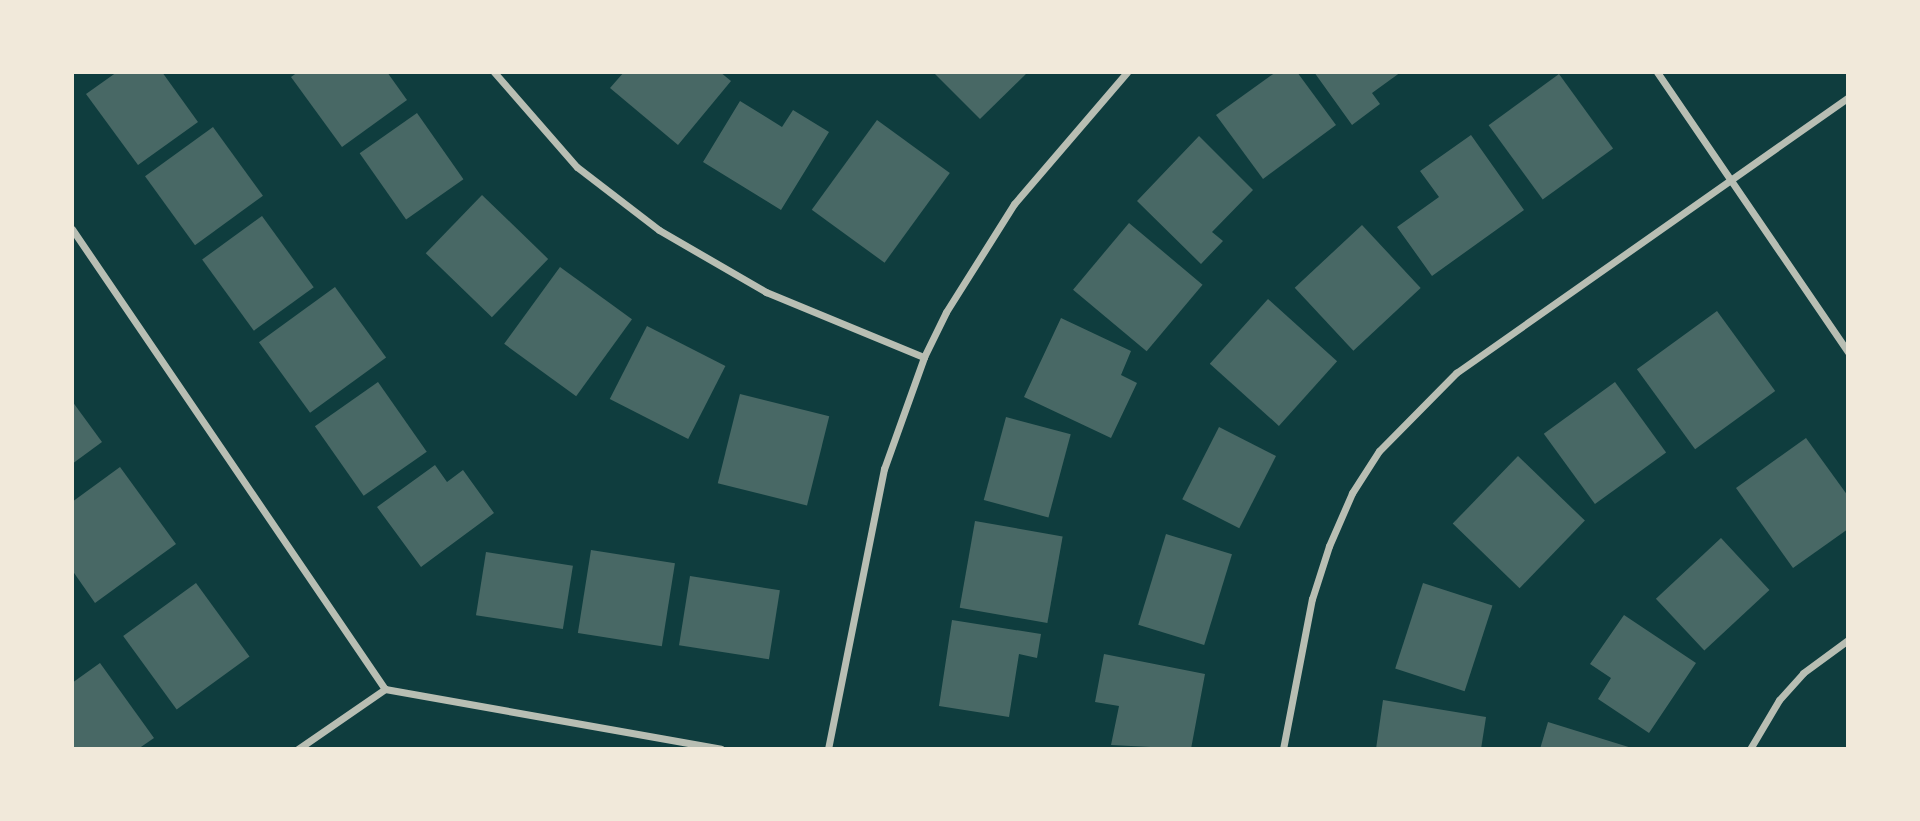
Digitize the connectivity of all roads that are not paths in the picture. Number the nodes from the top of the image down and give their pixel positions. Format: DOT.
graph roads {
  1 [pos="494,72"];
  2 [pos="1127,72"];
  3 [pos="1657,72"];
  4 [pos="1848,97"];
  5 [pos="1730,178"];
  6 [pos="72,229"];
  7 [pos="1848,352"];
  8 [pos="924,358"];
  9 [pos="1848,640"];
  10 [pos="386,689"];
  11 [pos="298,749"];
  12 [pos="721,749"];
  13 [pos="828,749"];
  14 [pos="1283,749"];
  15 [pos="1750,749"];
  1 -- 8 [label="street"];
  2 -- 8 [label="street"];
  3 -- 5 [label="street"];
  4 -- 5 [label="street"];
  5 -- 7 [label="street"];
  5 -- 14 [label="street"];
  6 -- 10 [label="street"];
  8 -- 13 [label="street"];
  9 -- 15 [label="street"];
  10 -- 11 [label="street"];
  10 -- 12 [label="street"];
}
